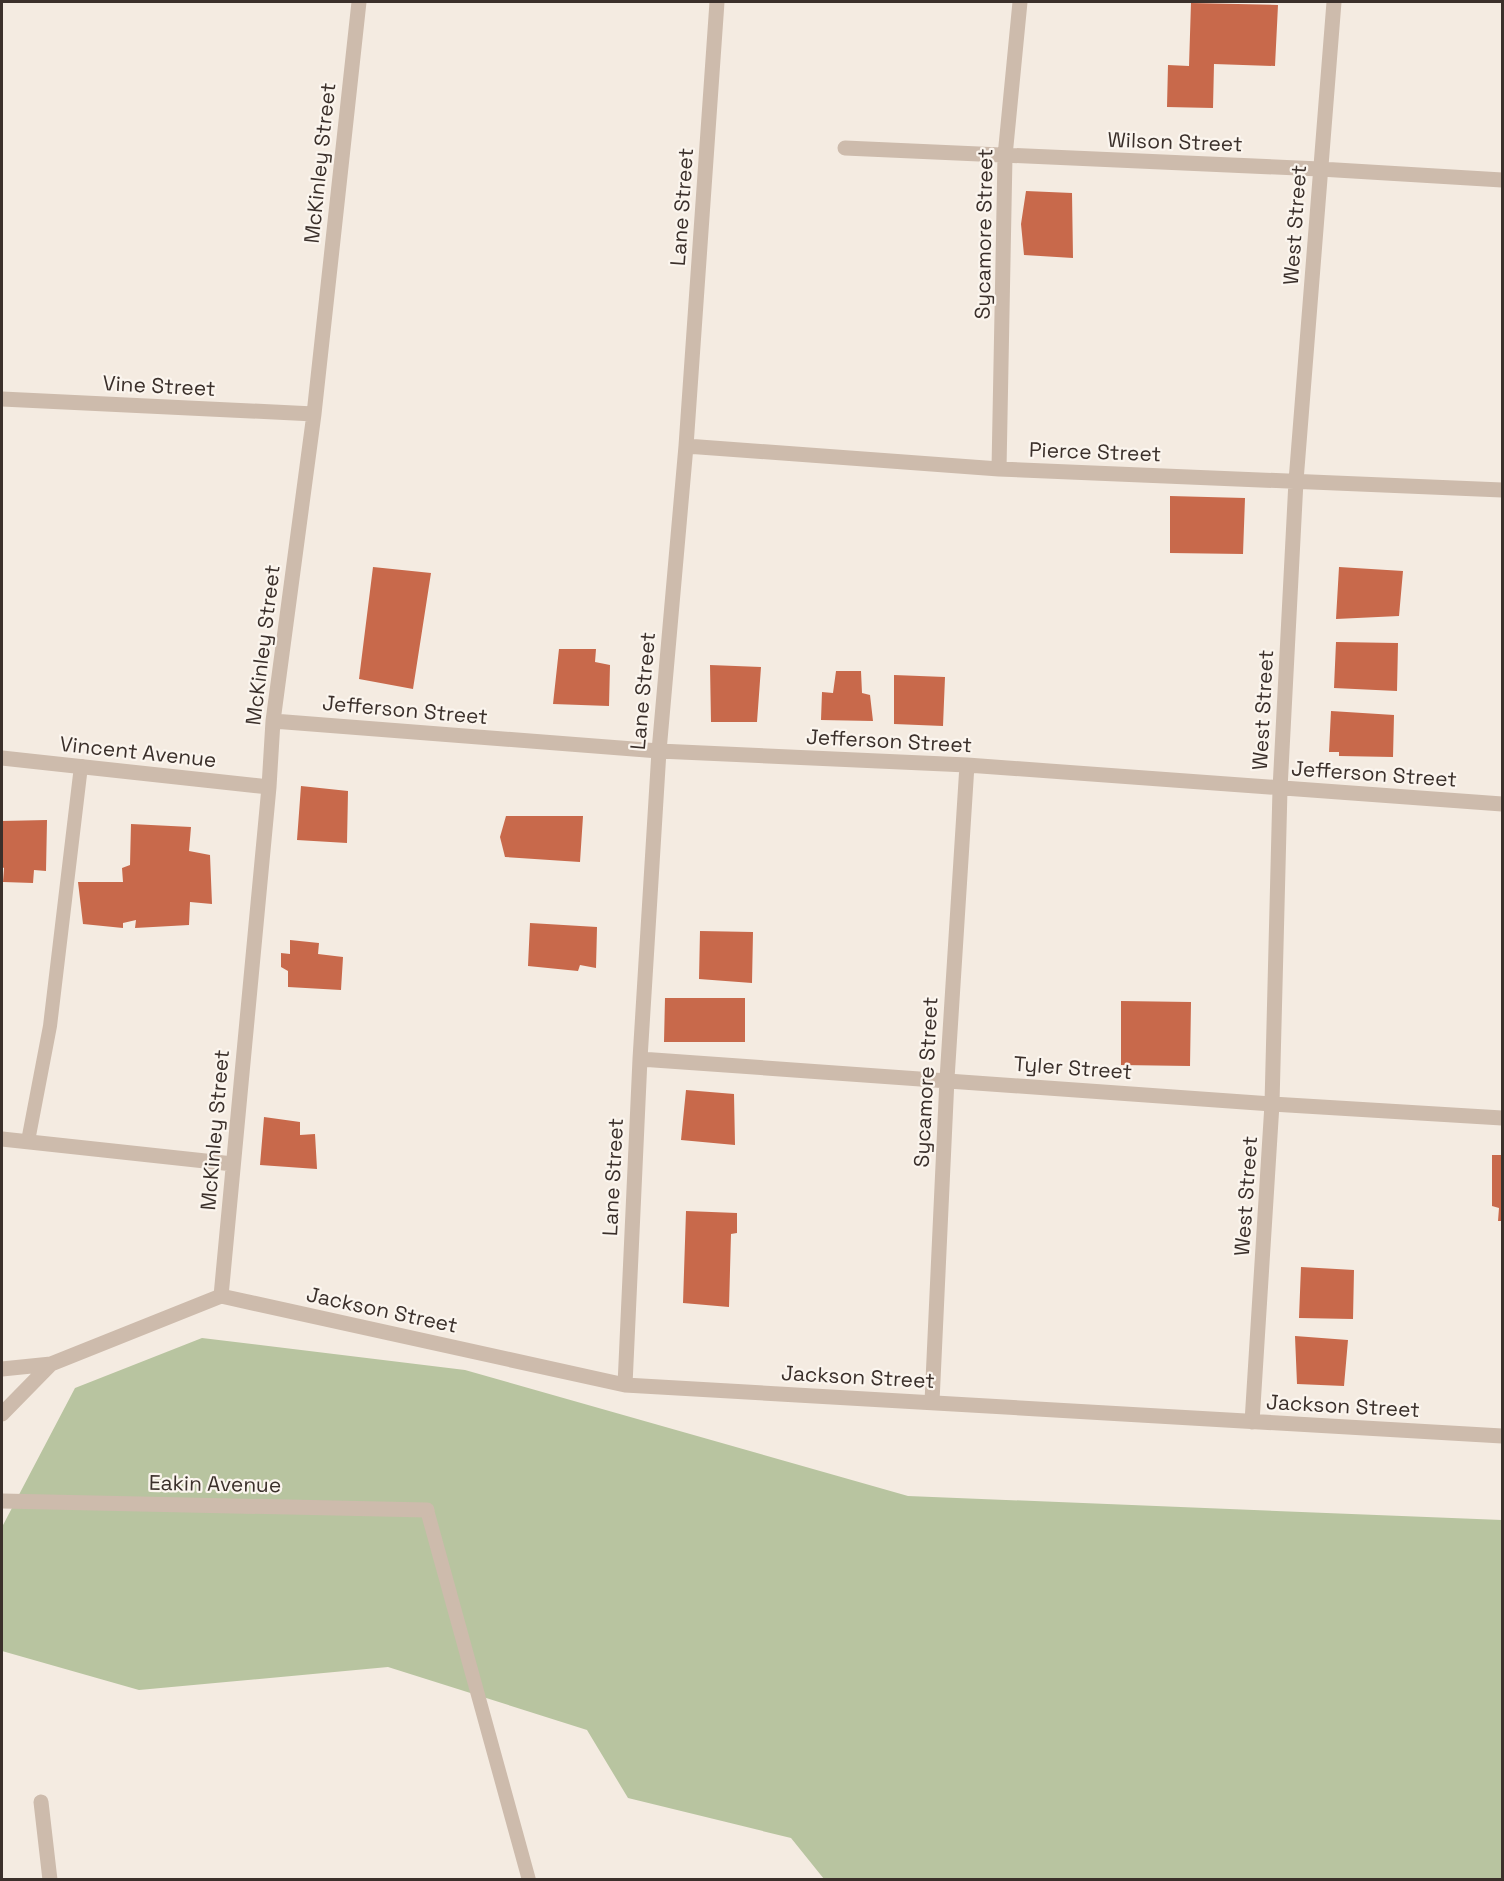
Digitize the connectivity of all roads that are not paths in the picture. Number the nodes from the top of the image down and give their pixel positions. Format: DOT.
graph roads {
  1 [pos="359,2"];
  2 [pos="717,2"];
  3 [pos="1020,2"];
  4 [pos="1334,2"];
  5 [pos="845,148"];
  6 [pos="1005,156"];
  7 [pos="1320,169"];
  8 [pos="1503,180"];
  9 [pos="2,399"];
  10 [pos="314,414"];
  11 [pos="686,446"];
  12 [pos="999,469"];
  13 [pos="1296,481"];
  14 [pos="1503,490"];
  15 [pos="273,721"];
  16 [pos="659,751"];
  17 [pos="2,758"];
  18 [pos="967,765"];
  19 [pos="81,766"];
  20 [pos="270,787"];
  21 [pos="1280,789"];
  22 [pos="1503,804"];
  23 [pos="640,1059"];
  24 [pos="947,1079"];
  25 [pos="1272,1104"];
  26 [pos="1503,1118"];
  27 [pos="2,1139"];
  28 [pos="28,1142"];
  29 [pos="233,1164"];
  30 [pos="221,1296"];
  31 [pos="51,1364"];
  32 [pos="2,1369"];
  33 [pos="625,1385"];
  34 [pos="932,1402"];
  35 [pos="2,1414"];
  36 [pos="1252,1422"];
  37 [pos="1503,1436"];
  38 [pos="2,1500"];
  39 [pos="427,1510"];
  40 [pos="41,1802"];
  41 [pos="50,1880"];
  42 [pos="529,1880"];
  1 -- 10 [label="street, McKinley Street"];
  2 -- 11 [label="street, Lane Street"];
  3 -- 6 [label="street, Sycamore Street"];
  4 -- 7 [label="street, West Street"];
  5 -- 6 [label="street, Wilson Street"];
  6 -- 7 [label="street, Wilson Street"];
  6 -- 12 [label="street, Sycamore Street"];
  7 -- 8 [label="street, Wilson Street"];
  7 -- 13 [label="street, West Street"];
  9 -- 10 [label="street, Vine Street"];
  10 -- 15 [label="street, McKinley Street"];
  11 -- 12 [label="street, Pierce Street"];
  11 -- 16 [label="street, Lane Street"];
  12 -- 13 [label="street, Pierce Street"];
  13 -- 14 [label="street, Pierce Street"];
  13 -- 21 [label="street, West Street"];
  15 -- 16 [label="street, Jefferson Street"];
  15 -- 20 [label="street, McKinley Street"];
  16 -- 18 [label="street, Jefferson Street"];
  16 -- 23 [label="street, Lane Street"];
  17 -- 19 [label="street, Vincent Avenue"];
  18 -- 21 [label="street, Jefferson Street"];
  18 -- 24 [label="street, Sycamore Street"];
  19 -- 20 [label="street, Vincent Avenue"];
  19 -- 28 [label="lane"];
  20 -- 29 [label="street, McKinley Street"];
  21 -- 22 [label="street, Jefferson Street"];
  21 -- 25 [label="street, West Street"];
  23 -- 24 [label="street, Tyler Street"];
  23 -- 33 [label="street, Lane Street"];
  24 -- 25 [label="street, Tyler Street"];
  24 -- 34 [label="street, Sycamore Street"];
  25 -- 26 [label="street, Tyler Street"];
  25 -- 36 [label="street, West Street"];
  27 -- 28 [label="street"];
  28 -- 29 [label="street"];
  29 -- 30 [label="street, McKinley Street"];
  30 -- 31 [label="street"];
  30 -- 33 [label="street, Jackson Street"];
  31 -- 32 [label="street"];
  31 -- 35 [label="street"];
  33 -- 34 [label="street, Jackson Street"];
  34 -- 36 [label="street, Jackson Street"];
  36 -- 37 [label="street, Jackson Street"];
  38 -- 39 [label="street, Eakin Avenue"];
  39 -- 42 [label="lane"];
  40 -- 41 [label="street"];
}
